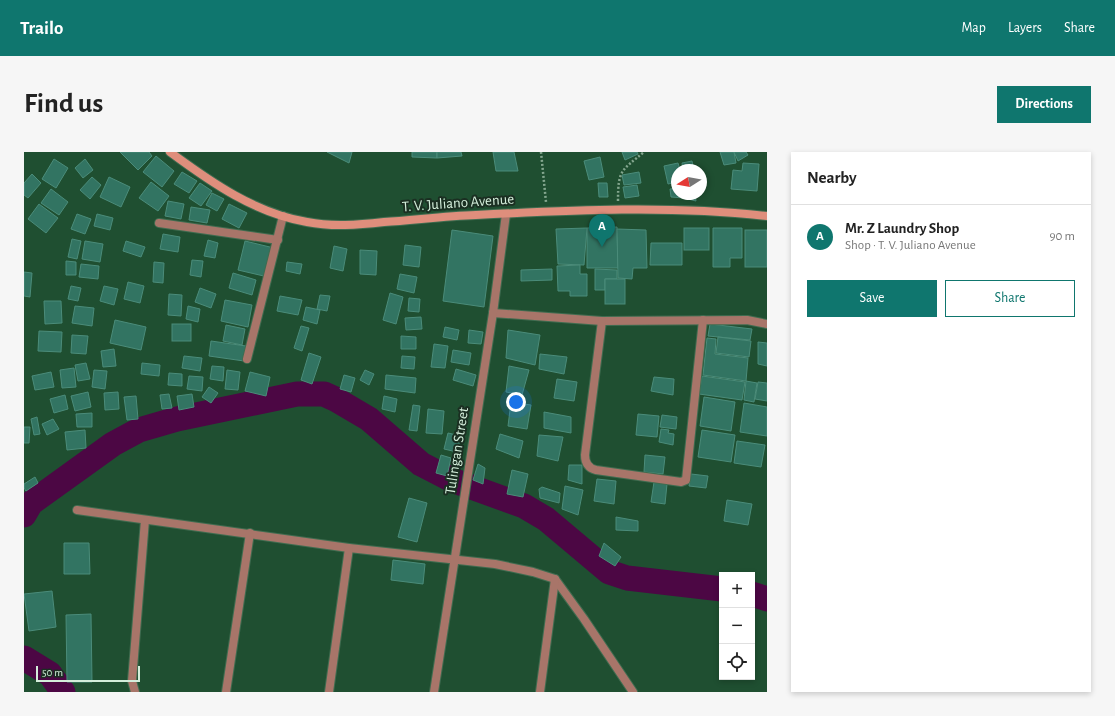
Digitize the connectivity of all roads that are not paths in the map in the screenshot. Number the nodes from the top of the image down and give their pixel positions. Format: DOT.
graph roads {
  1 [pos="170,152"];
  2 [pos="506,214"];
  3 [pos="283,216"];
  4 [pos="767,216"];
  5 [pos="159,224"];
  6 [pos="278,240"];
  7 [pos="493,313"];
  8 [pos="703,320"];
  9 [pos="602,321"];
  10 [pos="767,324"];
  11 [pos="247,359"];
  12 [pos="78,510"];
  13 [pos="145,520"];
  14 [pos="250,534"];
  15 [pos="349,548"];
  16 [pos="454,560"];
  17 [pos="555,579"];
  18 [pos="135,692"];
  19 [pos="226,692"];
  20 [pos="329,692"];
  21 [pos="434,692"];
  22 [pos="540,692"];
  23 [pos="633,692"];
  1 -- 3 [label="main road, T. V. Juliano Avenue"];
  2 -- 3 [label="main road, T. V. Juliano Avenue"];
  2 -- 4 [label="main road, T. V. Juliano Avenue"];
  2 -- 7 [label="street, Tulingan Street"];
  3 -- 6 [label="street"];
  5 -- 6 [label="street"];
  6 -- 11 [label="street"];
  7 -- 9 [label="street"];
  7 -- 16 [label="street, Tulingan Street"];
  8 -- 9 [label="street"];
  8 -- 9 [label="street"];
  8 -- 10 [label="street"];
  12 -- 13 [label="street"];
  13 -- 14 [label="street"];
  13 -- 18 [label="street"];
  14 -- 15 [label="street"];
  14 -- 19 [label="street"];
  15 -- 16 [label="street"];
  15 -- 20 [label="street"];
  16 -- 17 [label="street"];
  16 -- 21 [label="street, Tulingan Street"];
  17 -- 22 [label="street"];
  17 -- 23 [label="street"];
}
